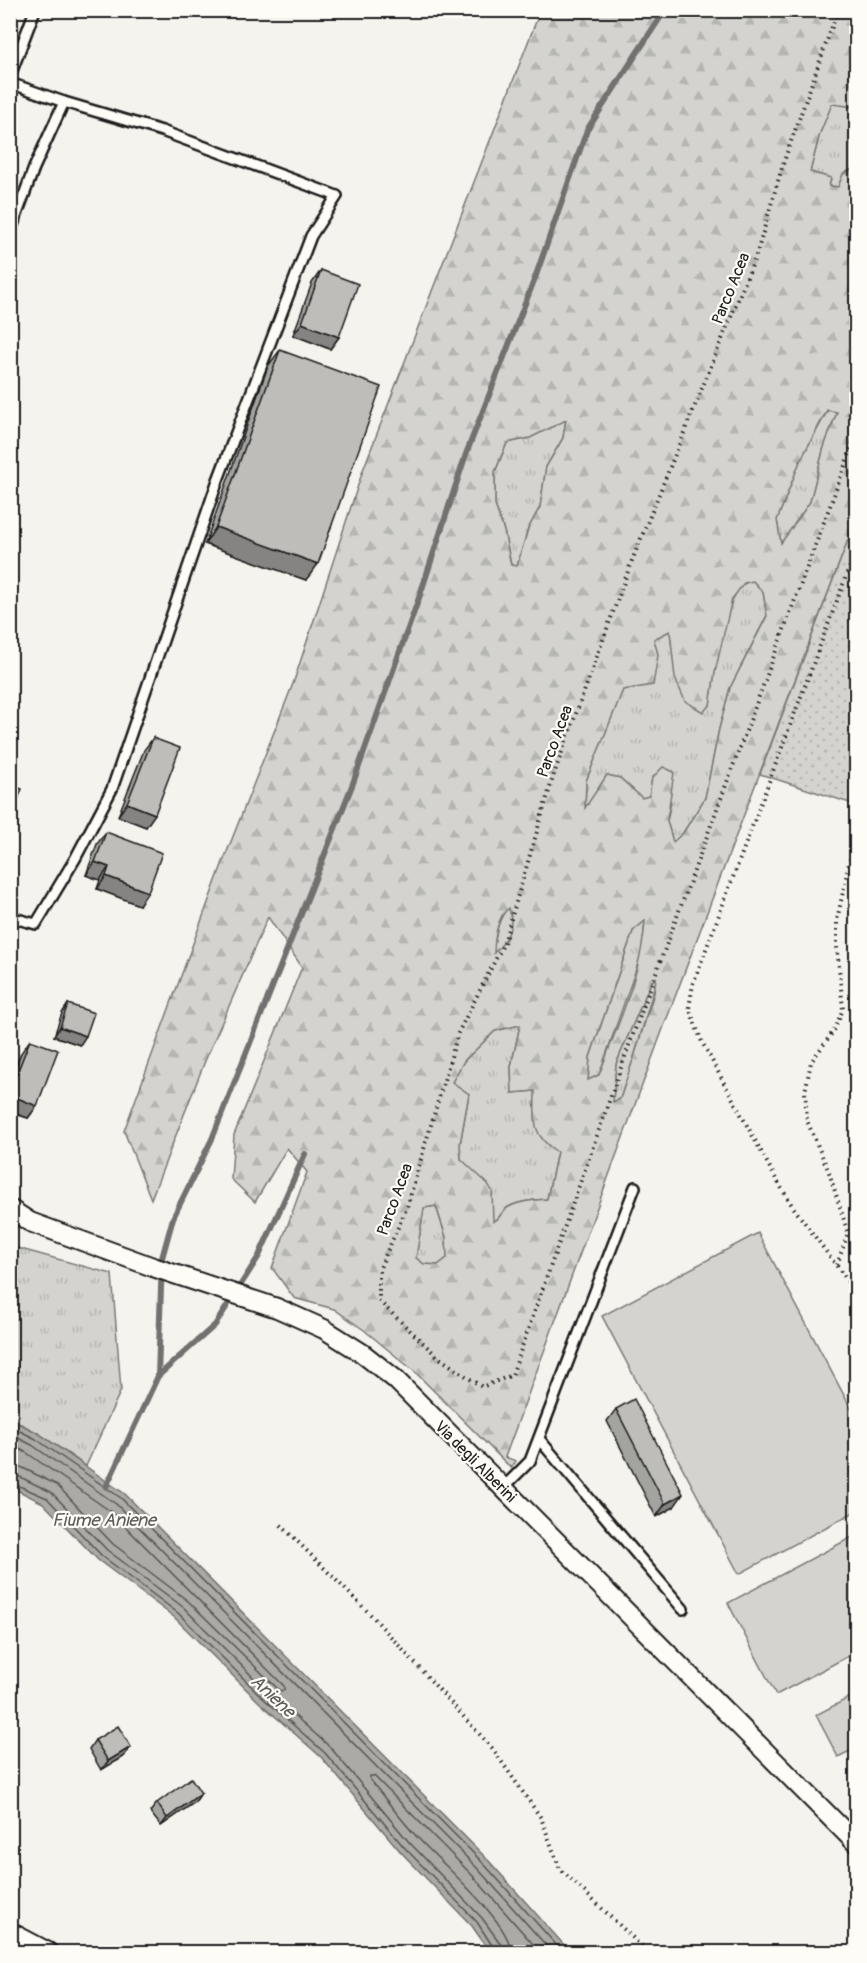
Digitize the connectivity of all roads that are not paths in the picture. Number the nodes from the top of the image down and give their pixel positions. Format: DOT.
graph roads {
  1 [pos="35,10"];
  2 [pos="10,76"];
  3 [pos="10,83"];
  4 [pos="64,102"];
  5 [pos="10,233"];
  6 [pos="10,917"];
  7 [pos="635,1187"];
  8 [pos="10,1209"];
  9 [pos="539,1439"];
  10 [pos="503,1488"];
  11 [pos="683,1609"];
  12 [pos="856,1843"];
  13 [pos="10,1932"];
  14 [pos="48,1953"];
  1 -- 2 [label="lane"];
  3 -- 4 [label="lane"];
  4 -- 5 [label="lane"];
  4 -- 6 [label="lane"];
  7 -- 9 [label="lane"];
  8 -- 10 [label="street, Via degli Alberini"];
  9 -- 10 [label="lane"];
  9 -- 11 [label="lane"];
  10 -- 12 [label="street, Via degli Alberini"];
  13 -- 14 [label="street"];
}
